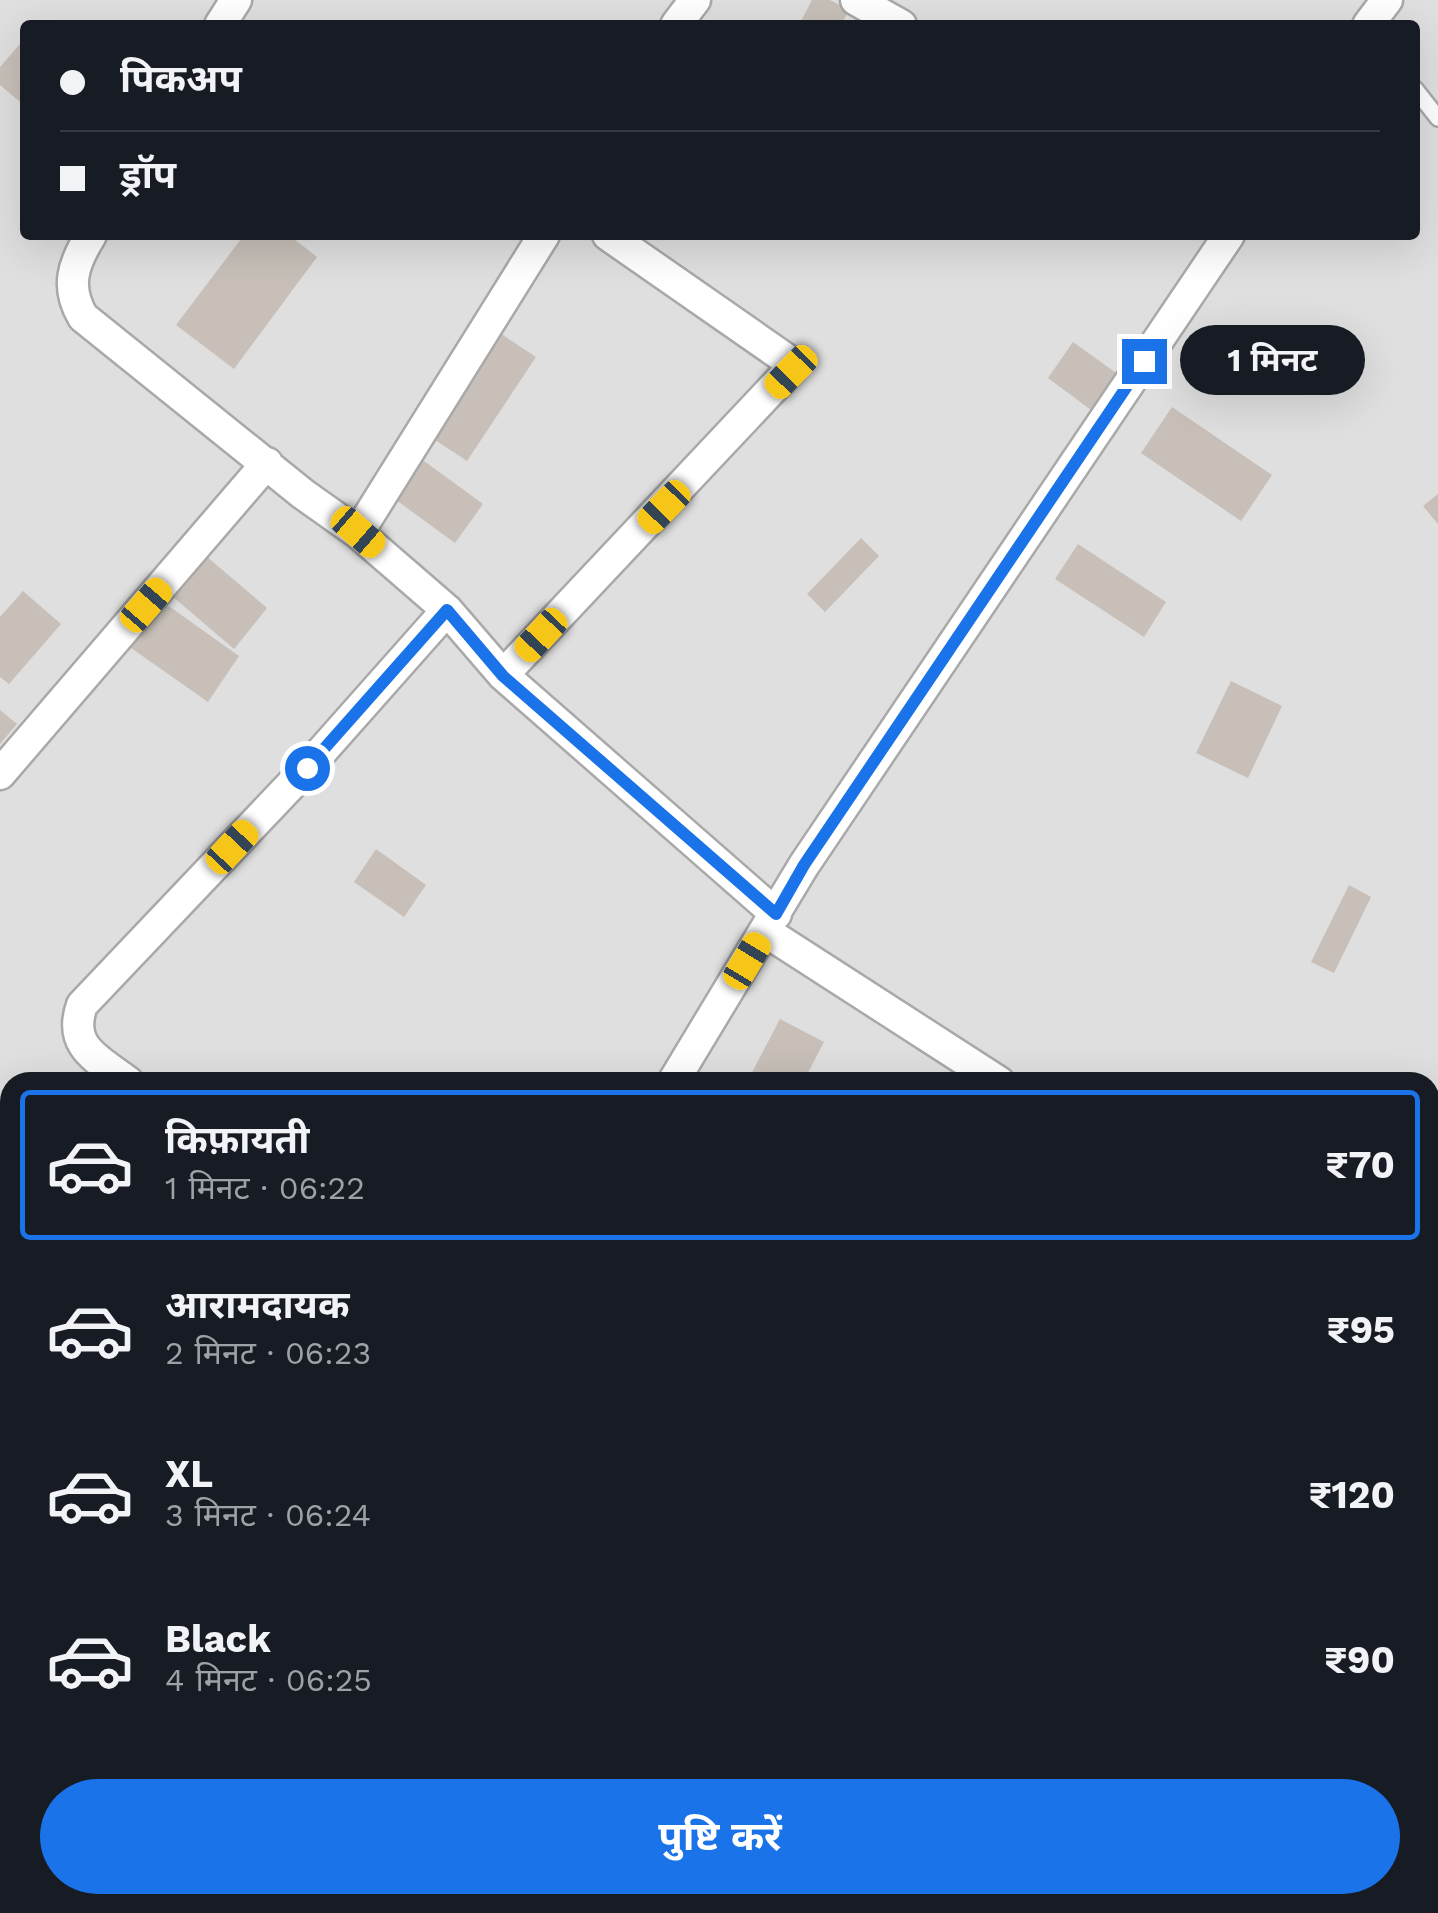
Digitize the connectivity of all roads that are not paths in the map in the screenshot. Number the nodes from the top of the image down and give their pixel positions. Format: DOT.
graph roads {
  1 [pos="695,0"];
  2 [pos="856,0"];
  3 [pos="1387,0"];
  4 [pos="680,20"];
  5 [pos="891,20"];
  6 [pos="1372,20"];
  7 [pos="1420,95"];
  8 [pos="1438,118"];
  9 [pos="89,240"];
  10 [pos="541,240"];
  11 [pos="615,240"];
  12 [pos="1226,240"];
  13 [pos="267,463"];
  14 [pos="358,532"];
  15 [pos="447,610"];
  16 [pos="503,676"];
  17 [pos="0,774"];
  18 [pos="770,922"];
  19 [pos="115,1072"];
  20 [pos="679,1072"];
  21 [pos="985,1072"];
  1 -- 4 [label="street"];
  2 -- 5 [label="street"];
  3 -- 6 [label="street"];
  7 -- 8 [label="lane"];
  9 -- 13 [label="street"];
  10 -- 14 [label="street"];
  11 -- 16 [label="street"];
  12 -- 18 [label="street"];
  13 -- 14 [label="street"];
  13 -- 17 [label="street"];
  14 -- 15 [label="street"];
  15 -- 16 [label="street"];
  15 -- 19 [label="street"];
  16 -- 18 [label="street"];
  18 -- 20 [label="street"];
  18 -- 21 [label="street"];
}
